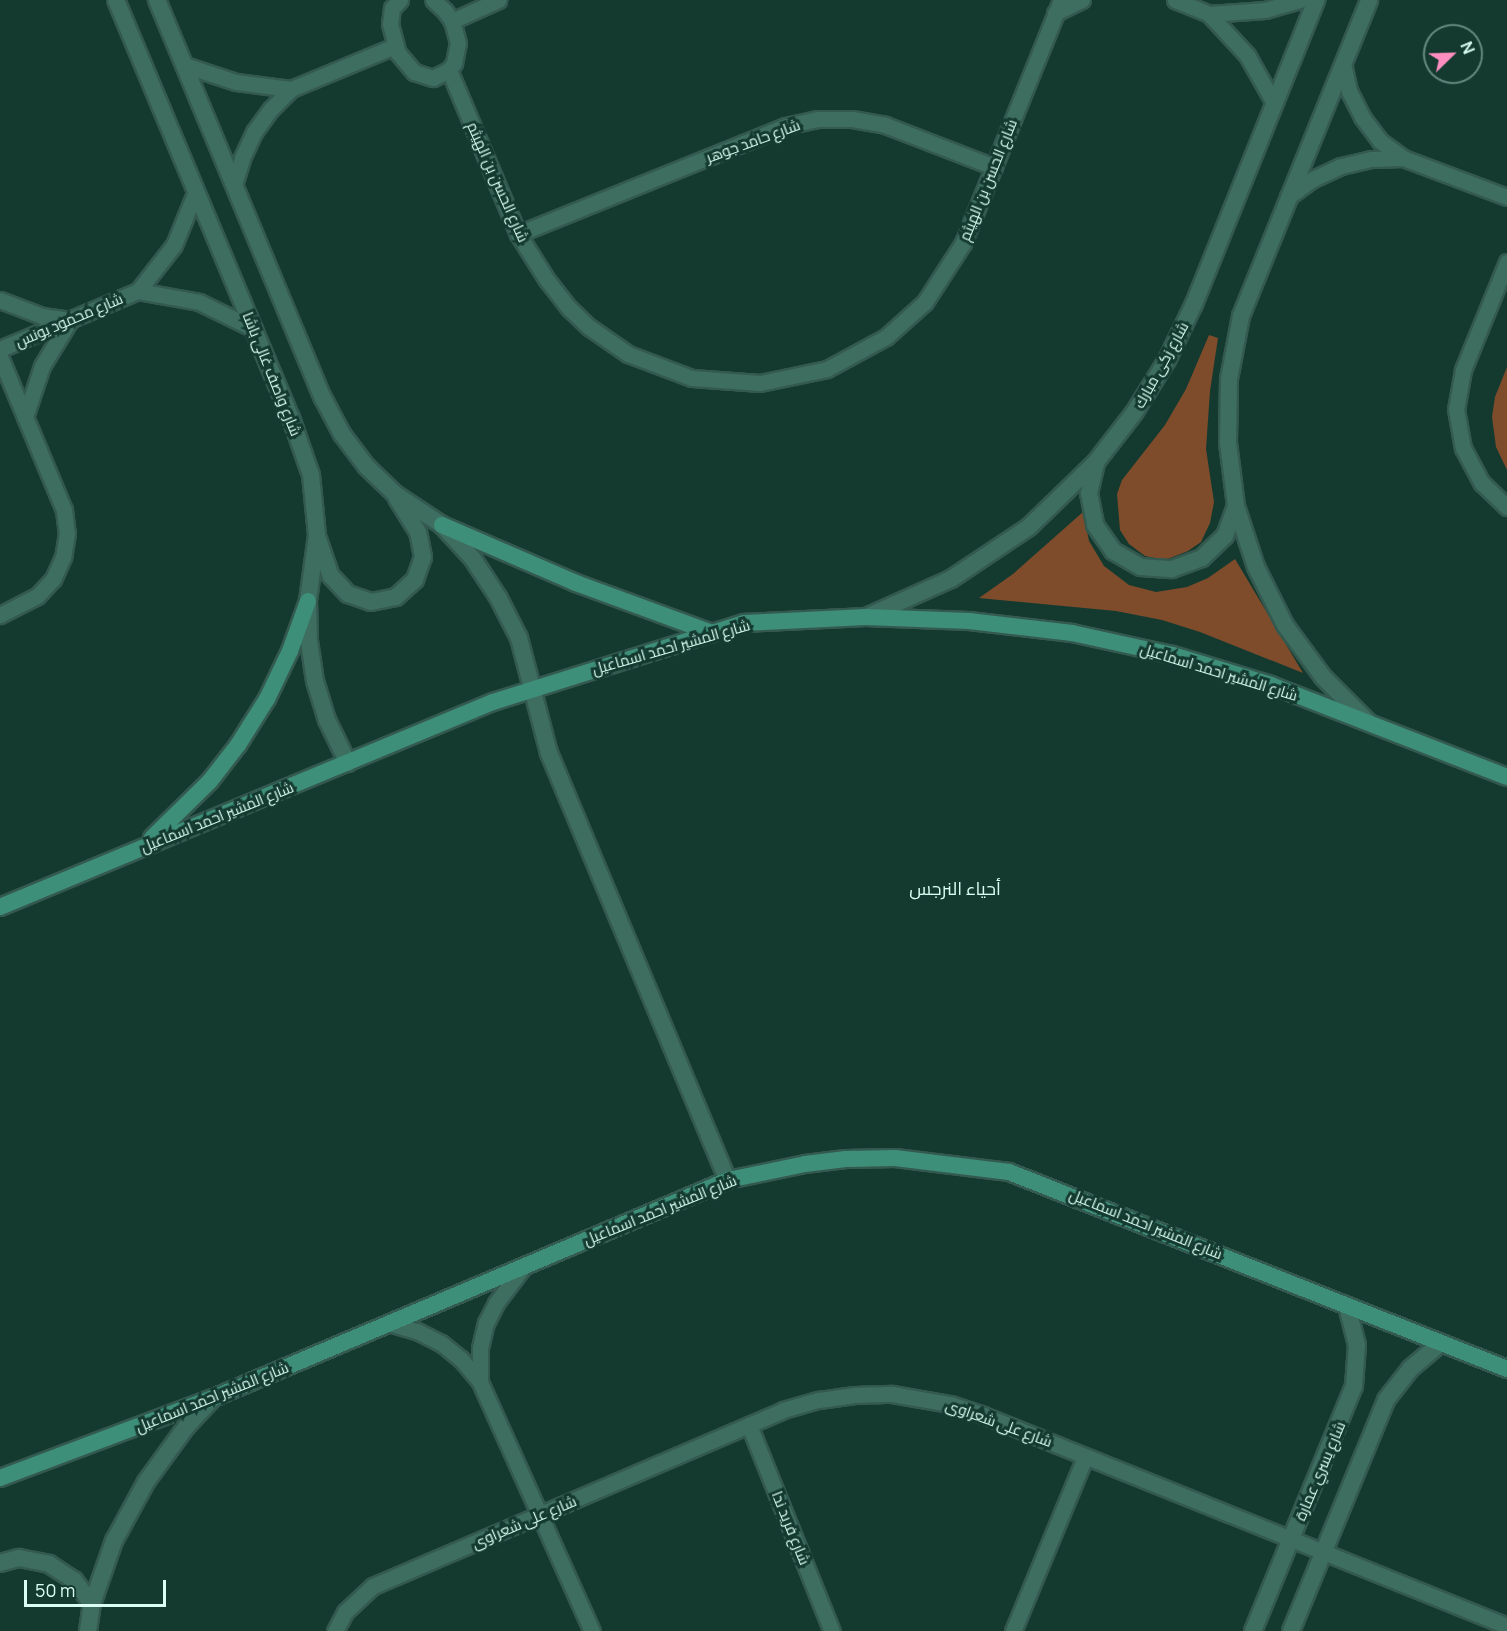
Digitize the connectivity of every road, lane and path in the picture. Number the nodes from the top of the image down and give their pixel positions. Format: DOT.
graph roads {
  1 [pos="116,0"];
  2 [pos="157,0"];
  3 [pos="400,0"];
  4 [pos="433,0"];
  5 [pos="498,0"];
  6 [pos="1082,0"];
  7 [pos="1175,0"];
  8 [pos="1301,0"];
  9 [pos="1316,0"];
  10 [pos="1369,0"];
  11 [pos="1058,7"];
  12 [pos="1209,14"];
  13 [pos="452,21"];
  14 [pos="395,46"];
  15 [pos="1343,63"];
  16 [pos="184,65"];
  17 [pos="449,70"];
  18 [pos="291,89"];
  19 [pos="1274,103"];
  20 [pos="1403,159"];
  21 [pos="994,167"];
  22 [pos="234,185"];
  23 [pos="196,191"];
  24 [pos="1288,197"];
  25 [pos="1507,197"];
  26 [pos="518,234"];
  27 [pos="1507,262"];
  28 [pos="138,291"];
  29 [pos="0,300"];
  30 [pos="70,320"];
  31 [pos="254,329"];
  32 [pos="0,349"];
  33 [pos="0,357"];
  34 [pos="25,417"];
  35 [pos="1096,462"];
  36 [pos="395,494"];
  37 [pos="1236,506"];
  38 [pos="1507,507"];
  39 [pos="442,525"];
  40 [pos="317,535"];
  41 [pos="308,601"];
  42 [pos="0,615"];
  43 [pos="866,617"];
  44 [pos="712,633"];
  45 [pos="533,687"];
  46 [pos="1368,722"];
  47 [pos="348,763"];
  48 [pos="1507,777"];
  49 [pos="144,846"];
  50 [pos="0,907"];
  51 [pos="728,1180"];
  52 [pos="524,1266"];
  53 [pos="1347,1306"];
  54 [pos="392,1324"];
  55 [pos="1440,1344"];
  56 [pos="1507,1369"];
  57 [pos="480,1382"];
  58 [pos="213,1398"];
  59 [pos="749,1425"];
  60 [pos="1085,1456"];
  61 [pos="0,1478"];
  62 [pos="541,1514"];
  63 [pos="1291,1539"];
  64 [pos="1323,1552"];
  65 [pos="0,1563"];
  66 [pos="92,1604"];
  67 [pos="1507,1626"];
  68 [pos="88,1631"];
  69 [pos="335,1631"];
  70 [pos="592,1631"];
  71 [pos="832,1631"];
  72 [pos="1013,1631"];
  73 [pos="1253,1631"];
  74 [pos="1291,1631"];
  1 -- 23 [label="street, شارع واصف غالى باشا"];
  2 -- 16 [label="street"];
  3 -- 14 [label="street"];
  4 -- 13 [label="street"];
  5 -- 13 [label="street"];
  6 -- 11 [label="street"];
  7 -- 12 [label="street"];
  8 -- 12 [label="street"];
  9 -- 19 [label="street, شارع زكى مبارك"];
  10 -- 15 [label="street"];
  11 -- 21 [label="street, شارع الحسن بن الهيثم"];
  12 -- 19 [label="street"];
  13 -- 17 [label="street"];
  14 -- 17 [label="street"];
  14 -- 18 [label="street"];
  15 -- 20 [label="street"];
  15 -- 24 [label="street"];
  16 -- 18 [label="street"];
  16 -- 22 [label="street"];
  17 -- 26 [label="street, شارع الحسن بن الهيثم"];
  18 -- 22 [label="street"];
  19 -- 35 [label="street, شارع زكى مبارك"];
  20 -- 24 [label="street"];
  20 -- 25 [label="street"];
  21 -- 26 [label="street, شارع حامد جوهر"];
  21 -- 26 [label="street, شارع الحسن بن الهيثم"];
  22 -- 36 [label="street"];
  23 -- 28 [label="street, شارع محمود يونس"];
  23 -- 31 [label="street, شارع واصف غالى باشا"];
  24 -- 37 [label="street"];
  27 -- 38 [label="street"];
  28 -- 30 [label="street, شارع محمود يونس"];
  28 -- 31 [label="street, شارع محمود يونس"];
  29 -- 30 [label="street"];
  30 -- 32 [label="street, شارع محمود يونس"];
  30 -- 34 [label="street"];
  31 -- 40 [label="street, شارع واصف غالى باشا"];
  33 -- 34 [label="street"];
  34 -- 42 [label="street"];
  35 -- 37 [label="street"];
  35 -- 43 [label="street, شارع زكى مبارك"];
  36 -- 39 [label="street"];
  36 -- 40 [label="street"];
  37 -- 46 [label="street"];
  39 -- 44 [label="main road"];
  39 -- 45 [label="street"];
  40 -- 41 [label="street, شارع واصف غالى باشا"];
  41 -- 47 [label="street, شارع واصف غالى باشا"];
  41 -- 49 [label="main road"];
  43 -- 44 [label="main road, شارع المشير احمد اسماعيل"];
  43 -- 46 [label="main road, شارع المشير احمد اسماعيل"];
  44 -- 45 [label="main road, شارع المشير احمد اسماعيل"];
  45 -- 47 [label="main road, شارع المشير احمد اسماعيل"];
  45 -- 51 [label="street"];
  46 -- 48 [label="main road, شارع المشير احمد اسماعيل"];
  47 -- 49 [label="main road, شارع المشير احمد اسماعيل"];
  49 -- 50 [label="main road, شارع المشير احمد اسماعيل"];
  51 -- 52 [label="main road, شارع المشير احمد اسماعيل"];
  51 -- 53 [label="main road, شارع المشير احمد اسماعيل"];
  52 -- 54 [label="main road, شارع المشير احمد اسماعيل"];
  52 -- 57 [label="street"];
  53 -- 55 [label="main road, شارع المشير احمد اسماعيل"];
  53 -- 63 [label="street, شارع يسري عمارة"];
  54 -- 57 [label="street"];
  54 -- 58 [label="main road, شارع المشير احمد اسماعيل"];
  55 -- 56 [label="main road, شارع المشير احمد اسماعيل"];
  55 -- 64 [label="street"];
  57 -- 62 [label="street"];
  58 -- 61 [label="main road, شارع المشير احمد اسماعيل"];
  58 -- 66 [label="street"];
  59 -- 60 [label="street, شارع على شعراوى"];
  59 -- 62 [label="street, شارع على شعراوى"];
  59 -- 71 [label="street, شارع فريد ندا"];
  60 -- 63 [label="street, شارع على شعراوى"];
  60 -- 72 [label="street"];
  62 -- 69 [label="street, شارع على شعراوى"];
  62 -- 70 [label="street"];
  63 -- 64 [label="street, شارع على شعراوى"];
  63 -- 73 [label="street, شارع يسري عمارة"];
  64 -- 67 [label="street, شارع على شعراوى"];
  64 -- 74 [label="street"];
  65 -- 66 [label="street"];
  66 -- 68 [label="street"];
}
